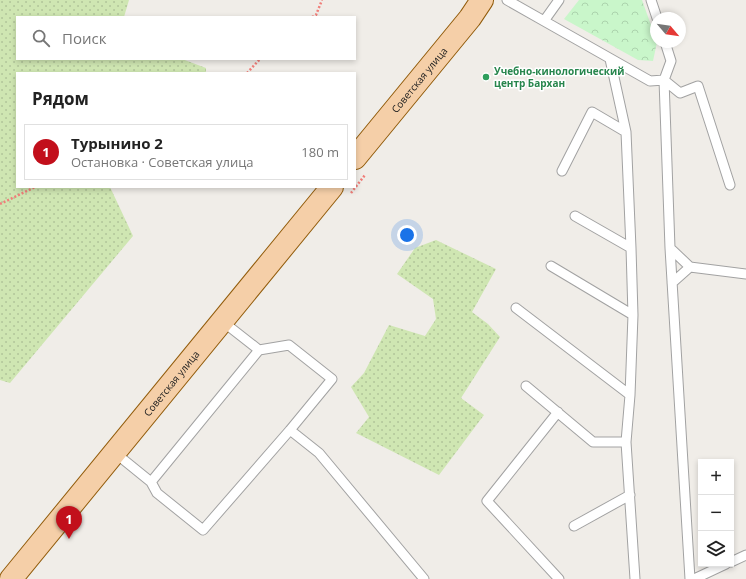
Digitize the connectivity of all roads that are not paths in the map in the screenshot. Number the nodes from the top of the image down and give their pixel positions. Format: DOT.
graph roads {
  1 [pos="482,0"];
  2 [pos="507,0"];
  3 [pos="559,0"];
  4 [pos="651,0"];
  5 [pos="655,12"];
  6 [pos="544,21"];
  7 [pos="667,48"];
  8 [pos="610,59"];
  9 [pos="664,80"];
  10 [pos="626,132"];
  11 [pos="356,157"];
  12 [pos="562,172"];
  13 [pos="730,185"];
  14 [pos="331,188"];
  15 [pos="575,216"];
  16 [pos="631,248"];
  17 [pos="670,248"];
  18 [pos="552,266"];
  19 [pos="690,266"];
  20 [pos="746,274"];
  21 [pos="672,283"];
  22 [pos="516,308"];
  23 [pos="633,315"];
  24 [pos="222,321"];
  25 [pos="259,350"];
  26 [pos="526,386"];
  27 [pos="630,395"];
  28 [pos="558,412"];
  29 [pos="290,430"];
  30 [pos="626,442"];
  31 [pos="114,452"];
  32 [pos="151,482"];
  33 [pos="630,495"];
  34 [pos="574,526"];
  35 [pos="746,555"];
  36 [pos="734,561"];
  37 [pos="720,567"];
  38 [pos="11,579"];
  39 [pos="424,579"];
  40 [pos="559,579"];
  41 [pos="635,579"];
  42 [pos="690,579"];
  43 [pos="694,579"];
  1 -- 11 [label="main road, Советская улица"];
  2 -- 6 [label="lane"];
  3 -- 6 [label="lane"];
  4 -- 5 [label="lane"];
  6 -- 8 [label="lane"];
  7 -- 9 [label="lane"];
  8 -- 9 [label="lane"];
  8 -- 10 [label="lane"];
  9 -- 13 [label="lane"];
  9 -- 17 [label="lane"];
  10 -- 12 [label="lane"];
  10 -- 16 [label="lane"];
  14 -- 24 [label="main road, Советская улица"];
  15 -- 16 [label="lane"];
  16 -- 23 [label="lane"];
  17 -- 19 [label="lane"];
  17 -- 21 [label="lane"];
  18 -- 23 [label="lane"];
  19 -- 20 [label="lane"];
  19 -- 21 [label="lane"];
  21 -- 42 [label="lane"];
  22 -- 27 [label="lane"];
  23 -- 27 [label="lane"];
  24 -- 25 [label="lane"];
  24 -- 31 [label="main road, Советская улица"];
  25 -- 29 [label="lane"];
  25 -- 32 [label="lane"];
  26 -- 28 [label="lane"];
  27 -- 30 [label="lane"];
  28 -- 30 [label="lane"];
  28 -- 40 [label="lane"];
  29 -- 32 [label="lane"];
  29 -- 39 [label="lane"];
  30 -- 33 [label="lane"];
  31 -- 32 [label="lane"];
  31 -- 38 [label="main road, Советская улица"];
  33 -- 34 [label="lane"];
  33 -- 41 [label="lane"];
  35 -- 36 [label="lane"];
  37 -- 43 [label="lane"];
}
